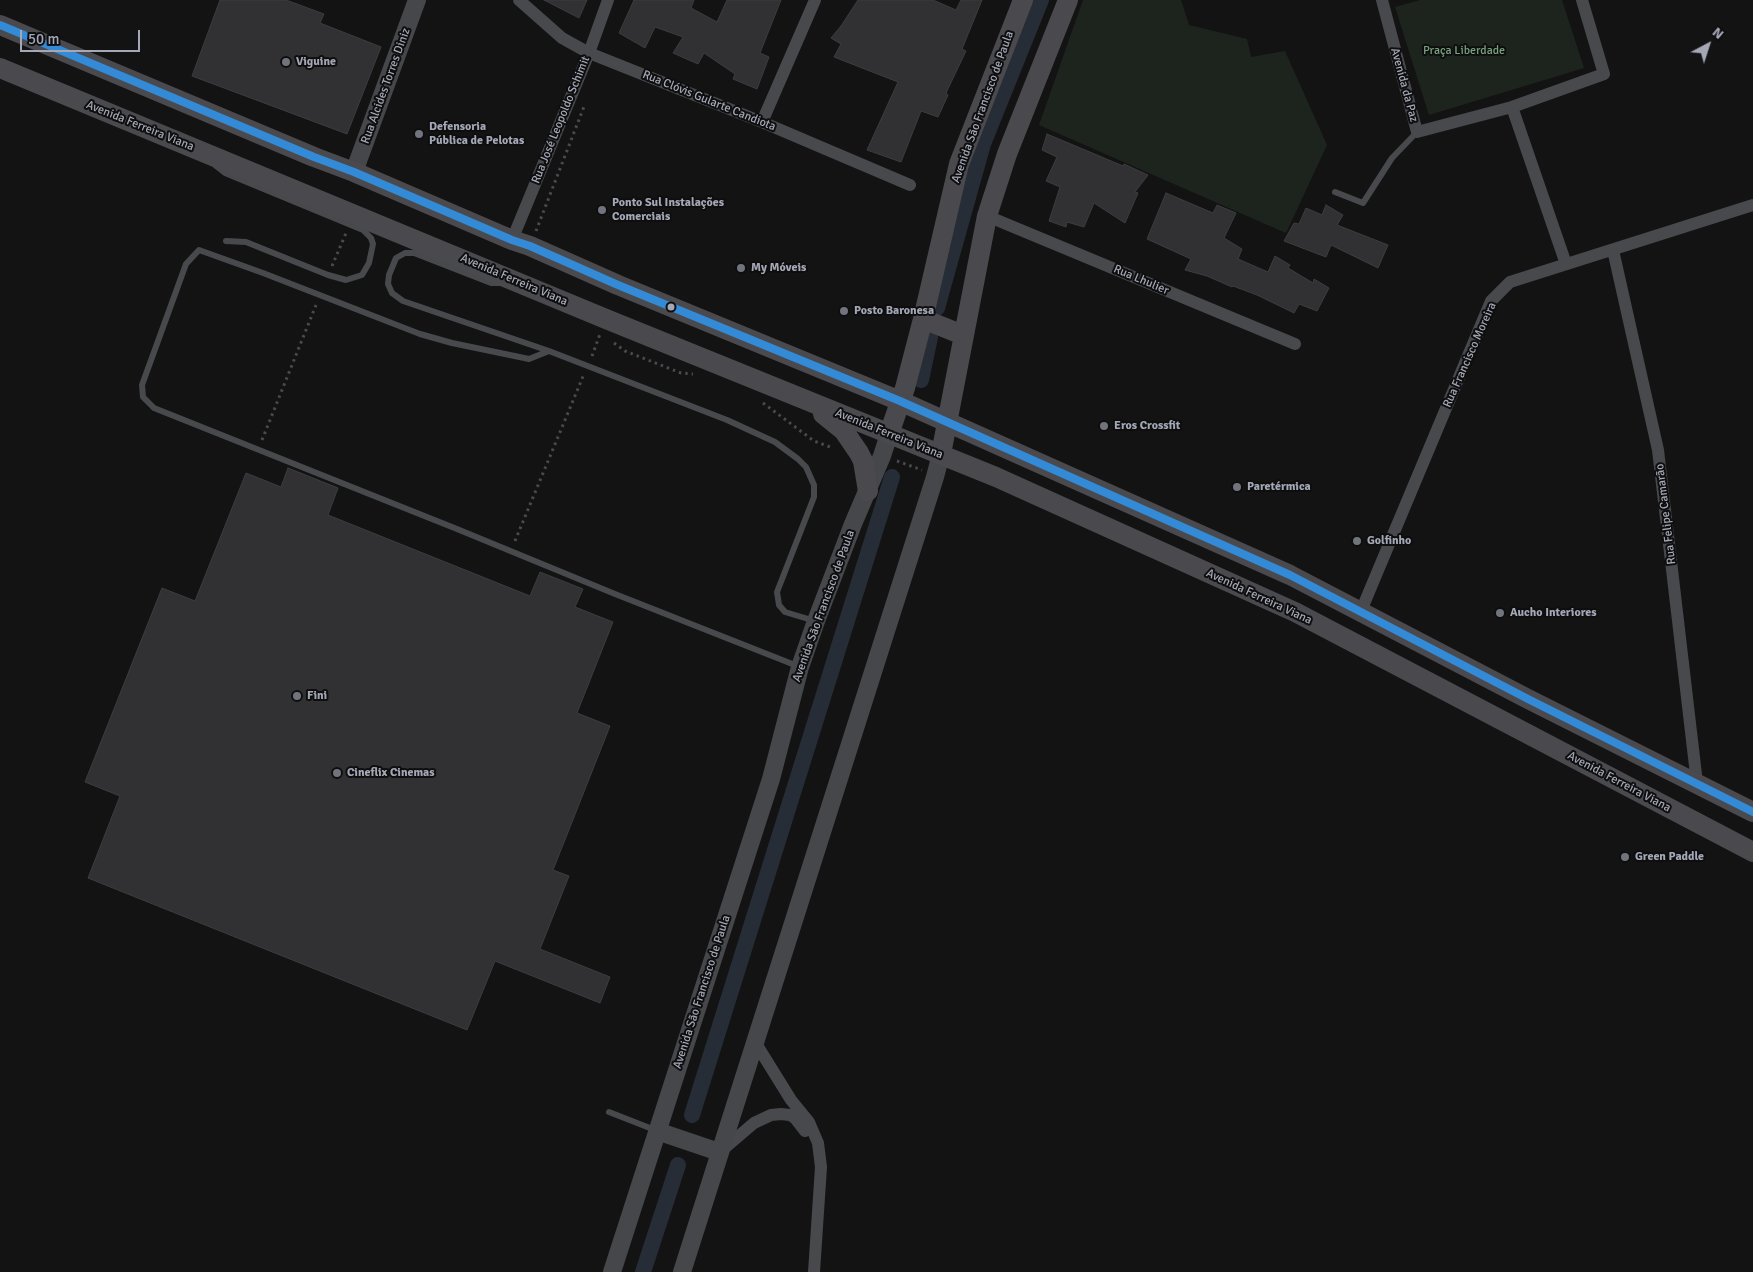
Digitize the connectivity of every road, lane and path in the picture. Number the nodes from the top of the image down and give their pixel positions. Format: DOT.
graph roads {
  1 [pos="417,0"];
  2 [pos="519,0"];
  3 [pos="608,0"];
  4 [pos="815,0"];
  5 [pos="1023,0"];
  6 [pos="1068,0"];
  7 [pos="1382,0"];
  8 [pos="1582,0"];
  9 [pos="0,25"];
  10 [pos="588,53"];
  11 [pos="0,68"];
  12 [pos="585,103"];
  13 [pos="1512,107"];
  14 [pos="762,122"];
  15 [pos="1417,132"];
  16 [pos="196,149"];
  17 [pos="354,172"];
  18 [pos="910,186"];
  19 [pos="1336,192"];
  20 [pos="1753,205"];
  21 [pos="987,216"];
  22 [pos="346,232"];
  23 [pos="226,241"];
  24 [pos="521,243"];
  25 [pos="1613,250"];
  26 [pos="1566,264"];
  27 [pos="328,274"];
  28 [pos="522,283"];
  29 [pos="320,296"];
  30 [pos="924,315"];
  31 [pos="965,329"];
  32 [pos="592,330"];
  33 [pos="601,333"];
  34 [pos="607,337"];
  35 [pos="613,342"];
  36 [pos="1295,344"];
  37 [pos="549,351"];
  38 [pos="587,367"];
  39 [pos="696,374"];
  40 [pos="756,398"];
  41 [pos="808,402"];
  42 [pos="900,402"];
  43 [pos="947,422"];
  44 [pos="889,434"];
  45 [pos="258,450"];
  46 [pos="859,453"];
  47 [pos="940,454"];
  48 [pos="882,456"];
  49 [pos="936,474"];
  50 [pos="868,490"];
  51 [pos="511,551"];
  52 [pos="1361,611"];
  53 [pos="816,621"];
  54 [pos="800,667"];
  55 [pos="1697,783"];
  56 [pos="1753,812"];
  57 [pos="1753,852"];
  58 [pos="755,1042"];
  59 [pos="609,1112"];
  60 [pos="662,1132"];
  61 [pos="712,1150"];
  62 [pos="821,1168"];
  63 [pos="612,1272"];
  64 [pos="682,1272"];
  65 [pos="814,1272"];
  1 -- 17 [label="street, Rua Alcides Torres Diniz"];
  2 -- 10 [label="street, Rua Clóvis Gularte Candiota"];
  3 -- 10 [label="street, Rua José Leopoldo Schimit"];
  4 -- 14 [label="street"];
  5 -- 30 [label="main road, Avenida São Francisco de Paula"];
  6 -- 21 [label="main road"];
  7 -- 15 [label="street, Avenida da Paz"];
  8 -- 13 [label="street, Avenida da Paz"];
  9 -- 17 [label="main road"];
  10 -- 14 [label="street, Rua Clóvis Gularte Candiota"];
  10 -- 24 [label="street, Rua José Leopoldo Schimit"];
  11 -- 16 [label="main road, Avenida Ferreira Viana"];
  12 -- 24 [label="path"];
  13 -- 15 [label="street, Avenida da Paz"];
  13 -- 26 [label="street"];
  14 -- 18 [label="street, Rua Clóvis Gularte Candiota"];
  15 -- 19 [label="lane"];
  16 -- 27 [label="lane"];
  16 -- 28 [label="main road, Avenida Ferreira Viana"];
  17 -- 24 [label="main road"];
  20 -- 25 [label="street, Rua Francisco Moreira"];
  21 -- 31 [label="main road"];
  21 -- 36 [label="street, Rua Lhulier"];
  22 -- 27 [label="path"];
  23 -- 27 [label="lane"];
  24 -- 42 [label="main road"];
  25 -- 26 [label="street, Rua Francisco Moreira"];
  25 -- 55 [label="street, Rua Felipe Camarão"];
  26 -- 52 [label="street, Rua Francisco Moreira"];
  28 -- 37 [label="lane"];
  28 -- 41 [label="main road, Avenida Ferreira Viana"];
  29 -- 37 [label="lane"];
  29 -- 45 [label="path"];
  29 -- 45 [label="lane"];
  30 -- 31 [label="main road"];
  30 -- 42 [label="main road, Avenida São Francisco de Paula"];
  31 -- 43 [label="main road"];
  32 -- 33 [label="path"];
  33 -- 34 [label="path"];
  33 -- 38 [label="path"];
  35 -- 39 [label="path"];
  37 -- 38 [label="lane"];
  38 -- 51 [label="path"];
  38 -- 53 [label="lane"];
  40 -- 46 [label="path"];
  41 -- 44 [label="main road, Avenida Ferreira Viana"];
  41 -- 46 [label="main road"];
  42 -- 43 [label="main road"];
  42 -- 44 [label="main road, Avenida São Francisco de Paula"];
  43 -- 47 [label="main road"];
  43 -- 52 [label="main road"];
  44 -- 47 [label="main road, Avenida Ferreira Viana"];
  44 -- 48 [label="street, Avenida São Francisco de Paula"];
  45 -- 51 [label="lane"];
  46 -- 50 [label="main road"];
  47 -- 49 [label="street"];
  47 -- 57 [label="main road, Avenida Ferreira Viana"];
  48 -- 49 [label="path"];
  48 -- 50 [label="street, Avenida São Francisco de Paula"];
  49 -- 58 [label="street"];
  50 -- 53 [label="street, Avenida São Francisco de Paula"];
  51 -- 54 [label="lane"];
  52 -- 55 [label="main road"];
  53 -- 54 [label="street, Avenida São Francisco de Paula"];
  54 -- 60 [label="street, Avenida São Francisco de Paula"];
  55 -- 56 [label="main road"];
  58 -- 61 [label="street"];
  58 -- 62 [label="street"];
  59 -- 60 [label="lane"];
  60 -- 61 [label="street"];
  60 -- 63 [label="street, Avenida São Francisco de Paula"];
  61 -- 62 [label="street"];
  61 -- 64 [label="street"];
  62 -- 65 [label="street"];
}
